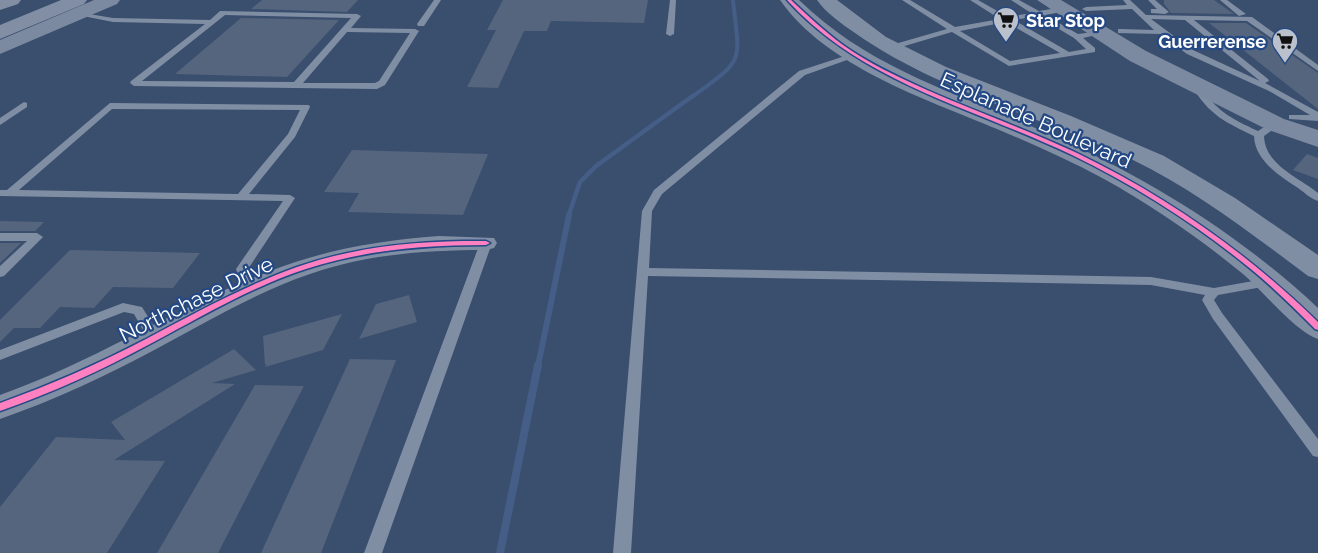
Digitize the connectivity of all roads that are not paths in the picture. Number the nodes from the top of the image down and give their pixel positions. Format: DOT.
graph roads {
  1 [pos="11,0"];
  2 [pos="60,0"];
  3 [pos="110,0"];
  4 [pos="438,0"];
  5 [pos="674,0"];
  6 [pos="789,0"];
  7 [pos="826,0"];
  8 [pos="905,0"];
  9 [pos="973,0"];
  10 [pos="1014,0"];
  11 [pos="1125,0"];
  12 [pos="1151,0"];
  13 [pos="1223,0"];
  14 [pos="0,4"];
  15 [pos="1072,5"];
  16 [pos="77,7"];
  17 [pos="1139,12"];
  18 [pos="1242,14"];
  19 [pos="1186,18"];
  20 [pos="1008,19"];
  21 [pos="212,22"];
  22 [pos="0,24"];
  23 [pos="421,24"];
  24 [pos="346,30"];
  25 [pos="952,30"];
  26 [pos="1111,32"];
  27 [pos="1161,32"];
  28 [pos="0,33"];
  29 [pos="670,33"];
  30 [pos="1077,36"];
  31 [pos="0,48"];
  32 [pos="891,48"];
  33 [pos="857,55"];
  34 [pos="1070,55"];
  35 [pos="1318,69"];
  36 [pos="296,85"];
  37 [pos="1275,90"];
  38 [pos="24,105"];
  39 [pos="1318,117"];
  40 [pos="0,122"];
  41 [pos="1275,125"];
  42 [pos="1318,126"];
  43 [pos="1318,139"];
  44 [pos="1165,167"];
  45 [pos="1131,182"];
  46 [pos="5,193"];
  47 [pos="242,195"];
  48 [pos="1317,196"];
  49 [pos="0,237"];
  50 [pos="486,243"];
  51 [pos="1318,269"];
  52 [pos="642,272"];
  53 [pos="0,273"];
  54 [pos="1271,282"];
  55 [pos="248,290"];
  56 [pos="1214,292"];
  57 [pos="1318,327"];
  58 [pos="154,338"];
  59 [pos="0,355"];
  60 [pos="0,407"];
  61 [pos="1318,451"];
  62 [pos="373,553"];
  63 [pos="622,553"];
  1 -- 14 [label="highway"];
  2 -- 22 [label="highway"];
  3 -- 16 [label="main road"];
  4 -- 23 [label="lane"];
  5 -- 29 [label="lane"];
  6 -- 33 [label="street, Esplanade Boulevard"];
  7 -- 32 [label="street, Esplanade Boulevard"];
  8 -- 25 [label="lane"];
  9 -- 20 [label="lane"];
  10 -- 15 [label="lane"];
  11 -- 17 [label="lane"];
  12 -- 17 [label="lane"];
  13 -- 18 [label="lane"];
  15 -- 17 [label="lane"];
  15 -- 20 [label="lane"];
  15 -- 26 [label="main road"];
  15 -- 30 [label="lane"];
  16 -- 21 [label="lane"];
  16 -- 28 [label="highway"];
  16 -- 31 [label="main road"];
  17 -- 19 [label="lane"];
  17 -- 27 [label="lane"];
  19 -- 35 [label="lane"];
  19 -- 37 [label="lane"];
  20 -- 25 [label="lane"];
  20 -- 34 [label="lane"];
  21 -- 24 [label="lane"];
  21 -- 36 [label="lane"];
  24 -- 36 [label="lane"];
  24 -- 36 [label="lane"];
  25 -- 32 [label="lane"];
  25 -- 34 [label="lane"];
  26 -- 27 [label="lane"];
  26 -- 30 [label="lane"];
  26 -- 41 [label="main road"];
  26 -- 41 [label="main road"];
  27 -- 37 [label="lane"];
  30 -- 34 [label="lane"];
  32 -- 33 [label="street"];
  32 -- 44 [label="street, Esplanade Boulevard"];
  33 -- 45 [label="street, Esplanade Boulevard"];
  33 -- 52 [label="lane"];
  37 -- 39 [label="lane"];
  38 -- 40 [label="lane"];
  39 -- 41 [label="lane"];
  41 -- 42 [label="main road"];
  41 -- 43 [label="main road"];
  41 -- 48 [label="lane"];
  44 -- 45 [label="street"];
  44 -- 51 [label="street, Esplanade Boulevard"];
  45 -- 54 [label="street, Esplanade Boulevard"];
  46 -- 47 [label="lane"];
  46 -- 47 [label="lane"];
  47 -- 55 [label="lane"];
  49 -- 53 [label="lane"];
  50 -- 55 [label="street, Northchase Drive"];
  50 -- 62 [label="lane"];
  52 -- 56 [label="lane"];
  52 -- 63 [label="lane"];
  54 -- 56 [label="lane"];
  54 -- 57 [label="street, Esplanade Boulevard"];
  55 -- 58 [label="street, Northchase Drive"];
  56 -- 61 [label="lane"];
  58 -- 59 [label="lane"];
  58 -- 60 [label="street, Northchase Drive"];
}
